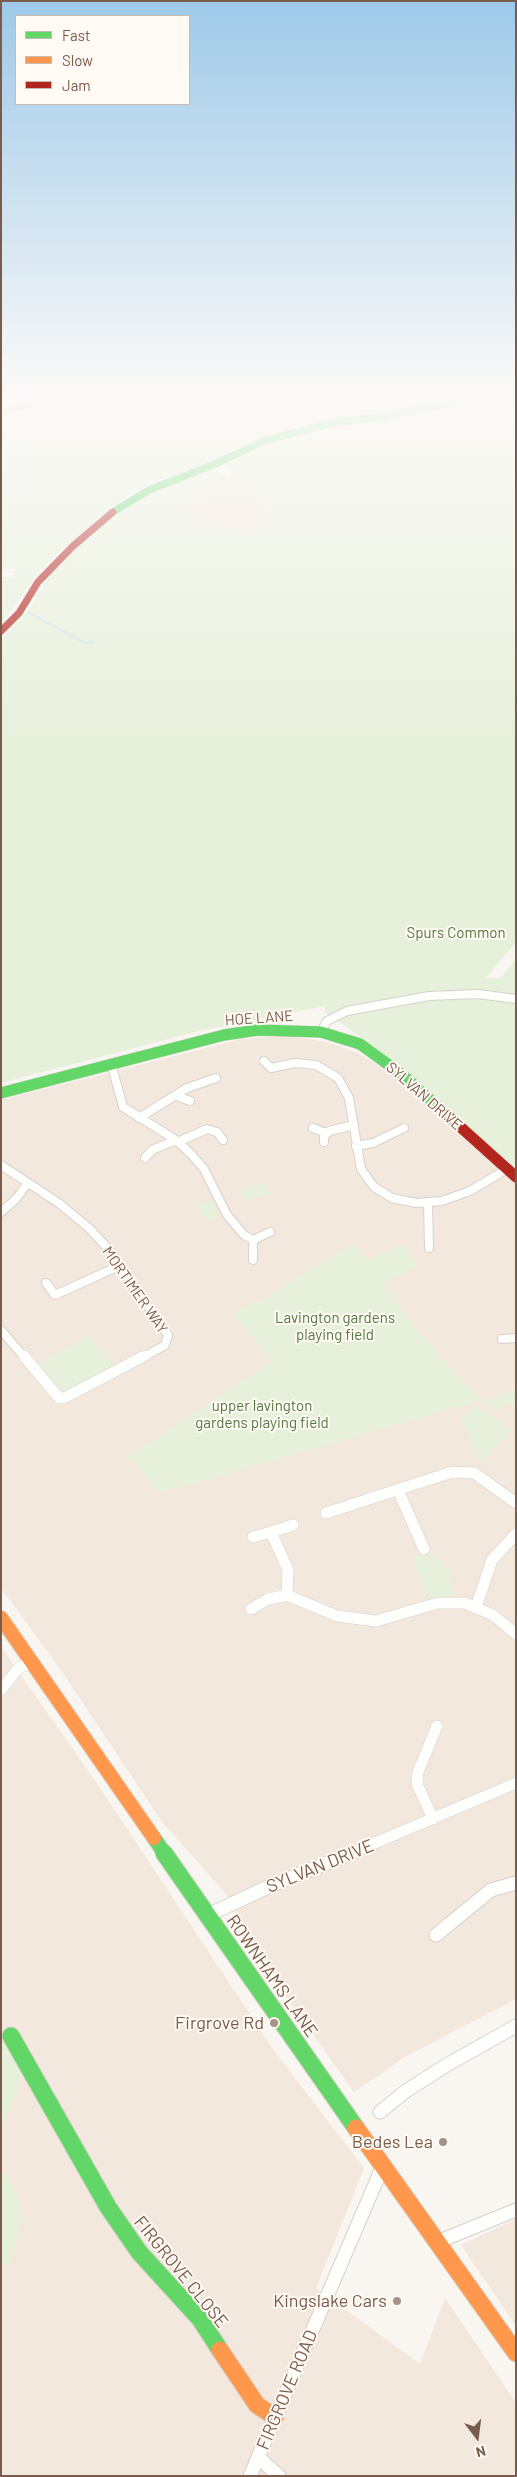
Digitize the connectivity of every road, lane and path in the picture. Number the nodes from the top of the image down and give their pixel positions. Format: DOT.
graph roads {
  1 [pos="110,515"];
  2 [pos="1,630"];
  3 [pos="516,999"];
  4 [pos="321,1032"];
  5 [pos="264,1061"];
  6 [pos="111,1063"];
  7 [pos="271,1068"];
  8 [pos="276,1077"];
  9 [pos="216,1078"];
  10 [pos="1,1093"];
  11 [pos="177,1096"];
  12 [pos="190,1101"];
  13 [pos="138,1118"];
  14 [pos="354,1125"];
  15 [pos="313,1128"];
  16 [pos="404,1128"];
  17 [pos="223,1140"];
  18 [pos="177,1141"];
  19 [pos="356,1146"];
  20 [pos="145,1158"];
  21 [pos="1,1165"];
  22 [pos="507,1169"];
  23 [pos="516,1177"];
  24 [pos="26,1184"];
  25 [pos="428,1203"];
  26 [pos="1,1212"];
  27 [pos="270,1232"];
  28 [pos="253,1240"];
  29 [pos="429,1248"];
  30 [pos="253,1260"];
  31 [pos="119,1266"];
  32 [pos="46,1283"];
  33 [pos="1,1330"];
  34 [pos="516,1338"];
  35 [pos="502,1339"];
  36 [pos="398,1490"];
  37 [pos="516,1503"];
  38 [pos="326,1513"];
  39 [pos="293,1525"];
  40 [pos="271,1532"];
  41 [pos="516,1534"];
  42 [pos="252,1537"];
  43 [pos="424,1549"];
  44 [pos="287,1596"];
  45 [pos="476,1607"];
  46 [pos="251,1609"];
  47 [pos="1,1618"];
  48 [pos="516,1634"];
  49 [pos="30,1661"];
  50 [pos="1,1690"];
  51 [pos="437,1726"];
  52 [pos="515,1786"];
  53 [pos="433,1820"];
  54 [pos="516,1883"];
  55 [pos="208,1914"];
  56 [pos="436,1934"];
  57 [pos="516,2026"];
  58 [pos="11,2036"];
  59 [pos="380,2112"];
  60 [pos="383,2167"];
  61 [pos="516,2210"];
  62 [pos="437,2242"];
  63 [pos="516,2353"];
  64 [pos="275,2417"];
  65 [pos="258,2457"];
  66 [pos="250,2476"];
  67 [pos="279,2476"];
  1 -- 2 [label="street"];
  3 -- 4 [label="street"];
  4 -- 6 [label="street, HOE LANE"];
  4 -- 22 [label="street, SYLVAN DRIVE"];
  5 -- 7 [label="street"];
  6 -- 10 [label="street, HOE LANE"];
  6 -- 13 [label="street"];
  7 -- 8 [label="street"];
  7 -- 14 [label="street"];
  9 -- 11 [label="street"];
  11 -- 12 [label="street"];
  11 -- 13 [label="street"];
  13 -- 18 [label="street"];
  14 -- 15 [label="street"];
  14 -- 19 [label="street"];
  16 -- 19 [label="street"];
  17 -- 18 [label="street"];
  18 -- 20 [label="street"];
  18 -- 28 [label="street"];
  19 -- 25 [label="street"];
  21 -- 24 [label="street, MORTIMER WAY"];
  22 -- 23 [label="street, SYLVAN DRIVE"];
  22 -- 25 [label="street"];
  24 -- 26 [label="street"];
  24 -- 31 [label="street, MORTIMER WAY"];
  25 -- 29 [label="street"];
  27 -- 28 [label="street"];
  28 -- 30 [label="street"];
  31 -- 32 [label="street"];
  31 -- 33 [label="street, MORTIMER WAY"];
  34 -- 35 [label="street"];
  36 -- 37 [label="street"];
  36 -- 38 [label="street"];
  36 -- 43 [label="street"];
  39 -- 40 [label="street"];
  40 -- 42 [label="street"];
  40 -- 44 [label="street"];
  41 -- 45 [label="street"];
  44 -- 45 [label="street"];
  44 -- 46 [label="street"];
  45 -- 48 [label="street"];
  47 -- 49 [label="street, ROWNHAMS LANE"];
  49 -- 50 [label="street"];
  49 -- 55 [label="street, ROWNHAMS LANE"];
  51 -- 53 [label="street"];
  52 -- 53 [label="street, SYLVAN DRIVE"];
  53 -- 55 [label="street, SYLVAN DRIVE"];
  54 -- 56 [label="street"];
  55 -- 60 [label="street, ROWNHAMS LANE"];
  57 -- 59 [label="street"];
  58 -- 64 [label="street, FIRGROVE CLOSE"];
  60 -- 62 [label="street, ROWNHAMS LANE"];
  60 -- 64 [label="street, FIRGROVE ROAD"];
  61 -- 62 [label="street"];
  62 -- 63 [label="street, ROWNHAMS LANE"];
  64 -- 65 [label="street, FIRGROVE ROAD"];
  65 -- 66 [label="street, FIRGROVE ROAD"];
  65 -- 67 [label="street"];
}
